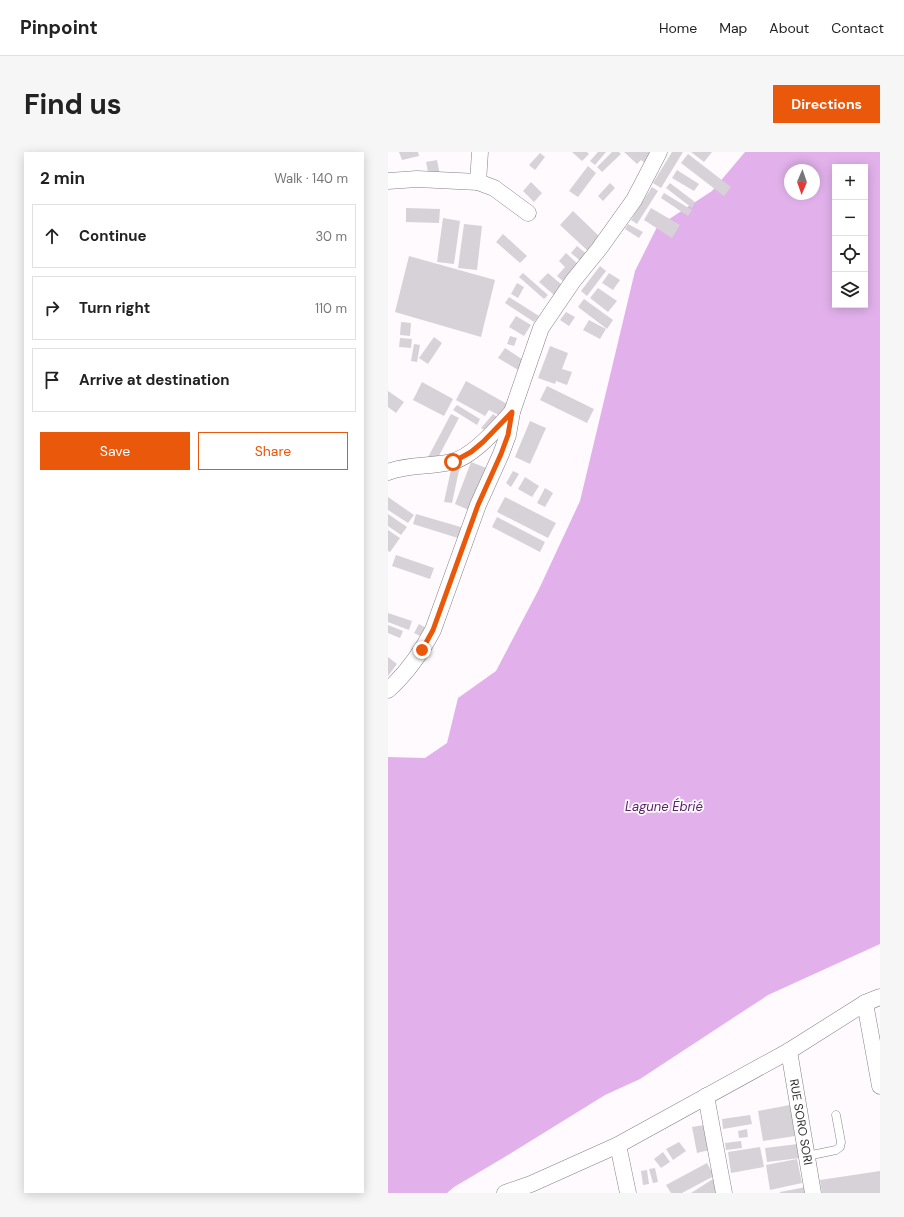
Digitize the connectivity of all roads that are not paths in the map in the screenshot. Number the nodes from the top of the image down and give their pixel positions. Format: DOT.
graph roads {
  1 [pos="480,152"];
  2 [pos="659,152"];
  3 [pos="388,181"];
  4 [pos="478,182"];
  5 [pos="528,213"];
  6 [pos="512,412"];
  7 [pos="388,472"];
  8 [pos="388,690"];
  9 [pos="880,997"];
  10 [pos="864,1003"];
  11 [pos="789,1050"];
  12 [pos="880,1086"];
  13 [pos="706,1096"];
  14 [pos="836,1115"];
  15 [pos="618,1145"];
  16 [pos="806,1156"];
  17 [pos="506,1193"];
  18 [pos="628,1193"];
  19 [pos="724,1193"];
  20 [pos="813,1193"];
  1 -- 4 [label="street"];
  2 -- 6 [label="street"];
  3 -- 4 [label="street"];
  4 -- 5 [label="street"];
  6 -- 7 [label="street"];
  6 -- 8 [label="street"];
  9 -- 10 [label="street"];
  10 -- 11 [label="street"];
  10 -- 12 [label="street"];
  11 -- 13 [label="street"];
  11 -- 16 [label="street, RUE SORO SORI"];
  13 -- 15 [label="street"];
  13 -- 19 [label="street"];
  14 -- 16 [label="lane"];
  15 -- 17 [label="street"];
  15 -- 18 [label="street"];
  16 -- 20 [label="street, RUE SORO SORI"];
}
